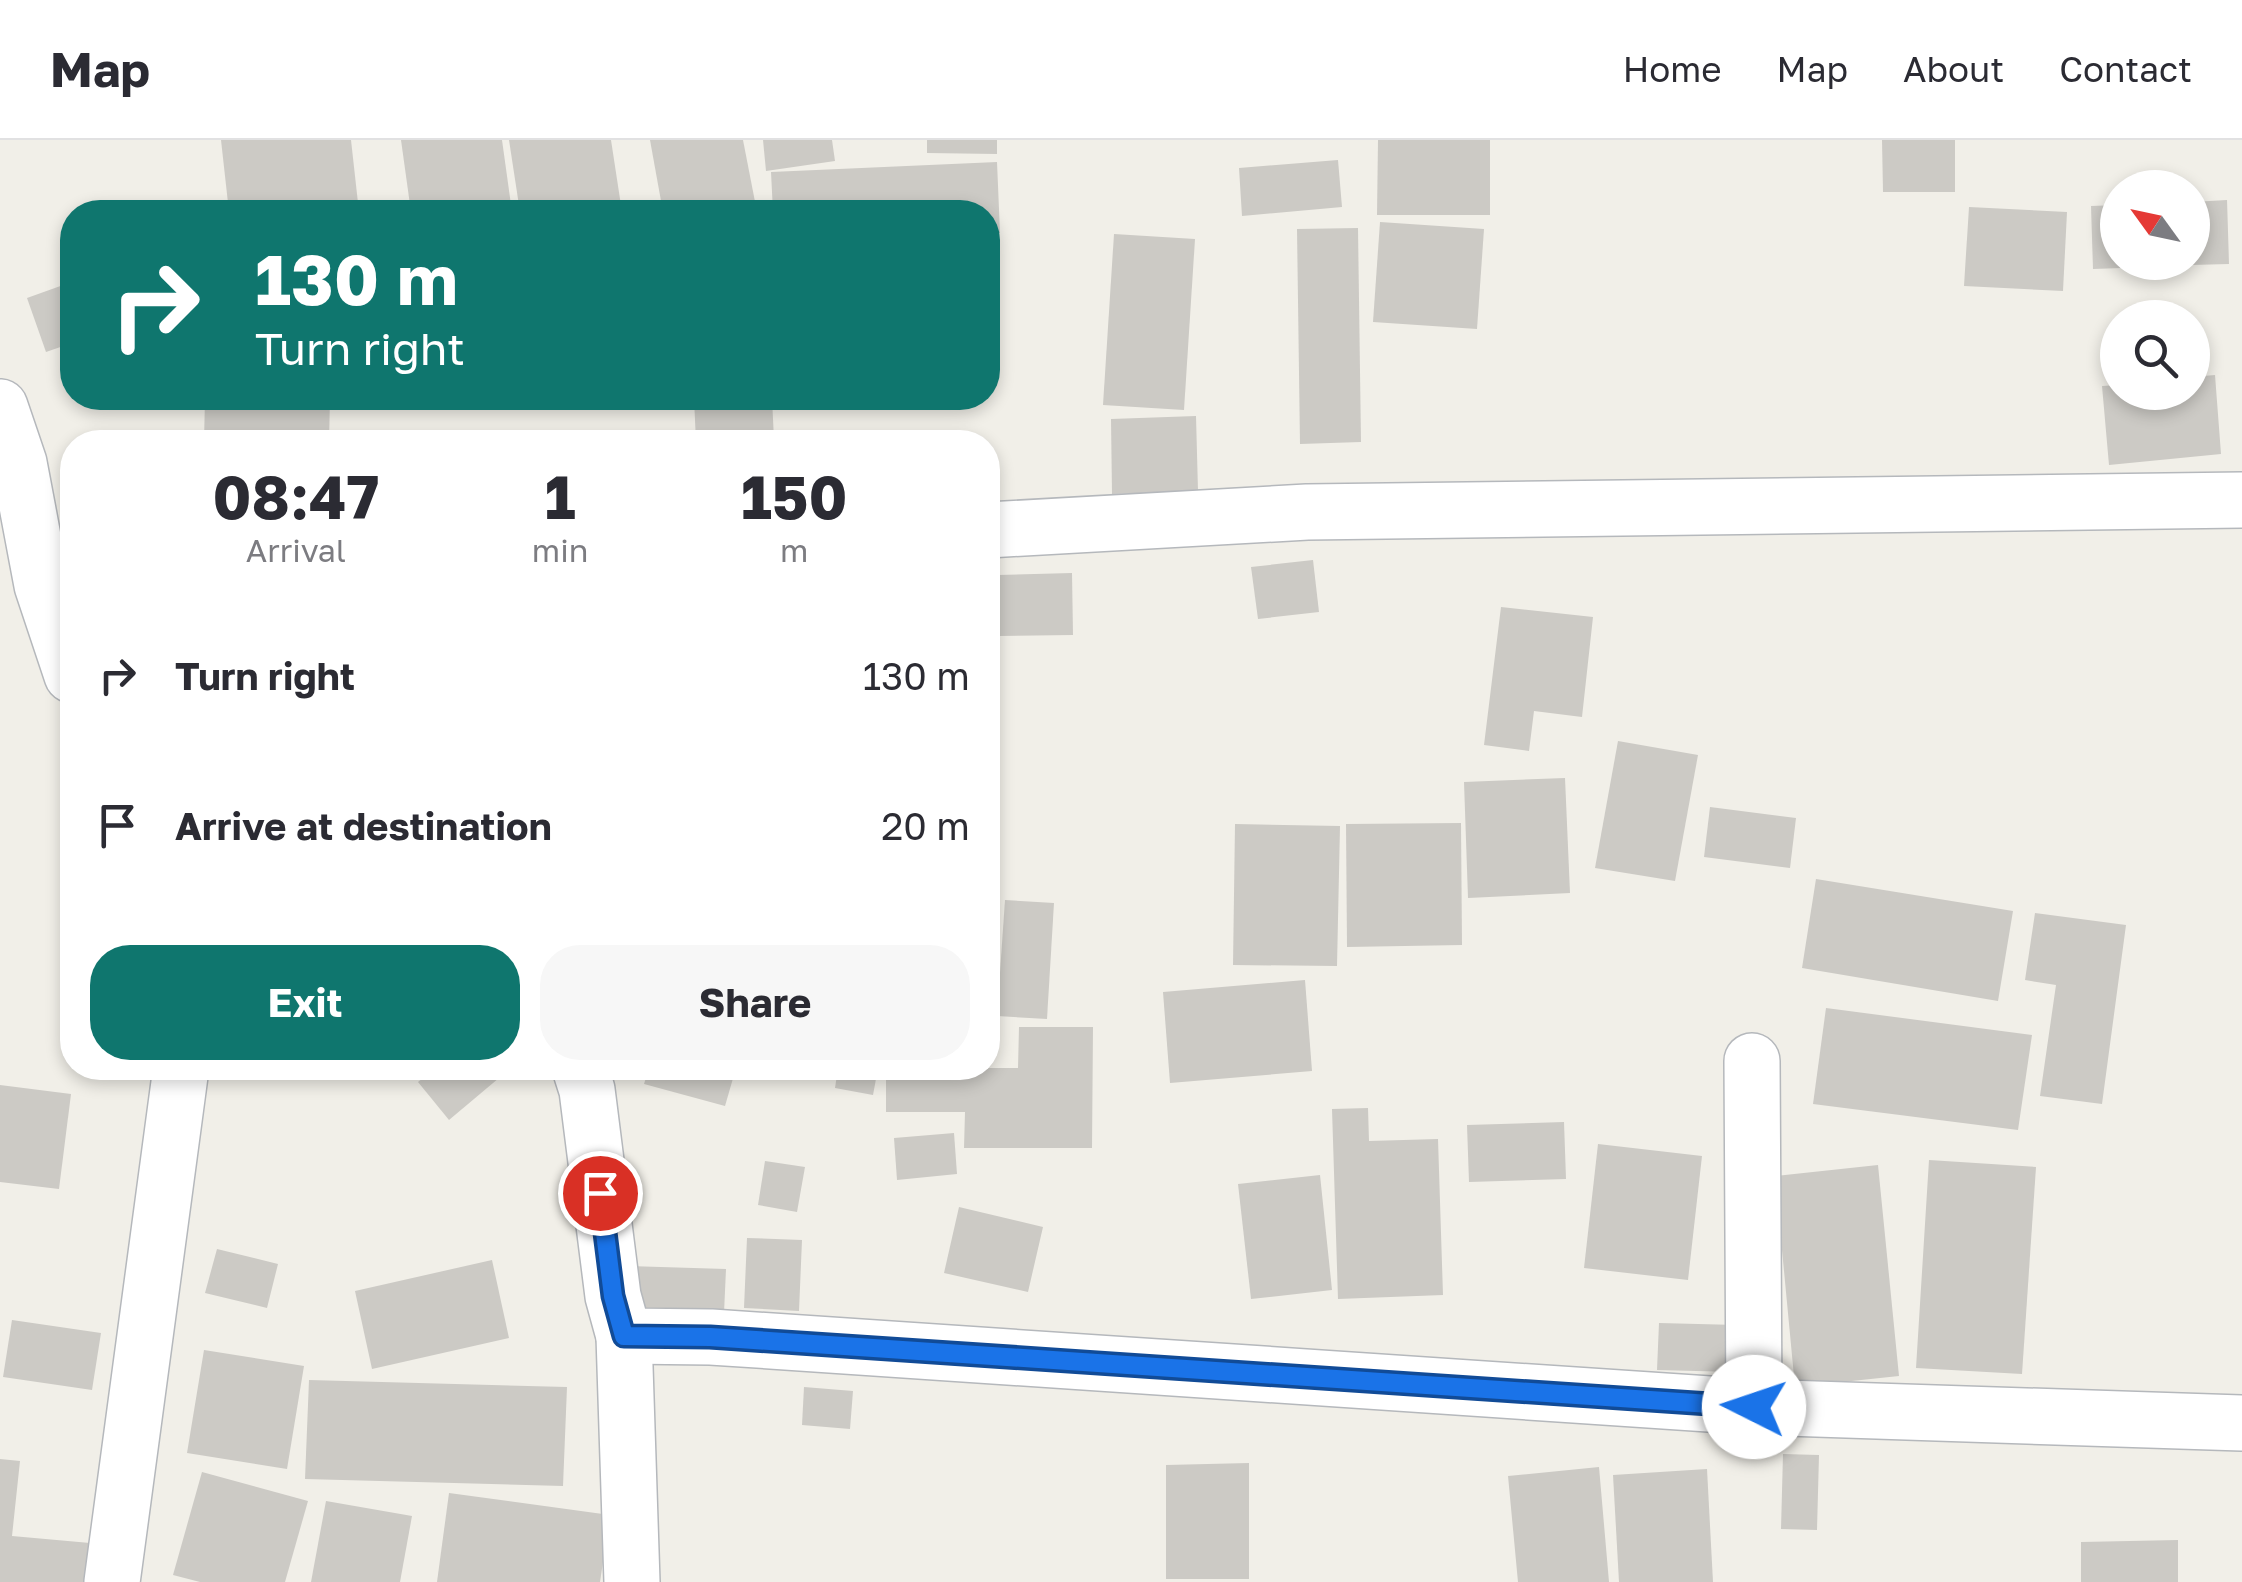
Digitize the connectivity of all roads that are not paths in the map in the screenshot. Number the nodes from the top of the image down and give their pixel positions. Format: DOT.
graph roads {
  1 [pos="0,407"];
  2 [pos="2242,500"];
  3 [pos="1000,529"];
  4 [pos="57,584"];
  5 [pos="1752,1061"];
  6 [pos="179,1080"];
  7 [pos="584,1080"];
  8 [pos="624,1336"];
  9 [pos="1754,1407"];
  10 [pos="2242,1423"];
  11 [pos="112,1582"];
  12 [pos="632,1582"];
  1 -- 4 [label="street"];
  2 -- 3 [label="street"];
  5 -- 9 [label="street"];
  6 -- 11 [label="street"];
  7 -- 8 [label="street"];
  8 -- 9 [label="street"];
  8 -- 12 [label="street"];
  9 -- 10 [label="street"];
}
